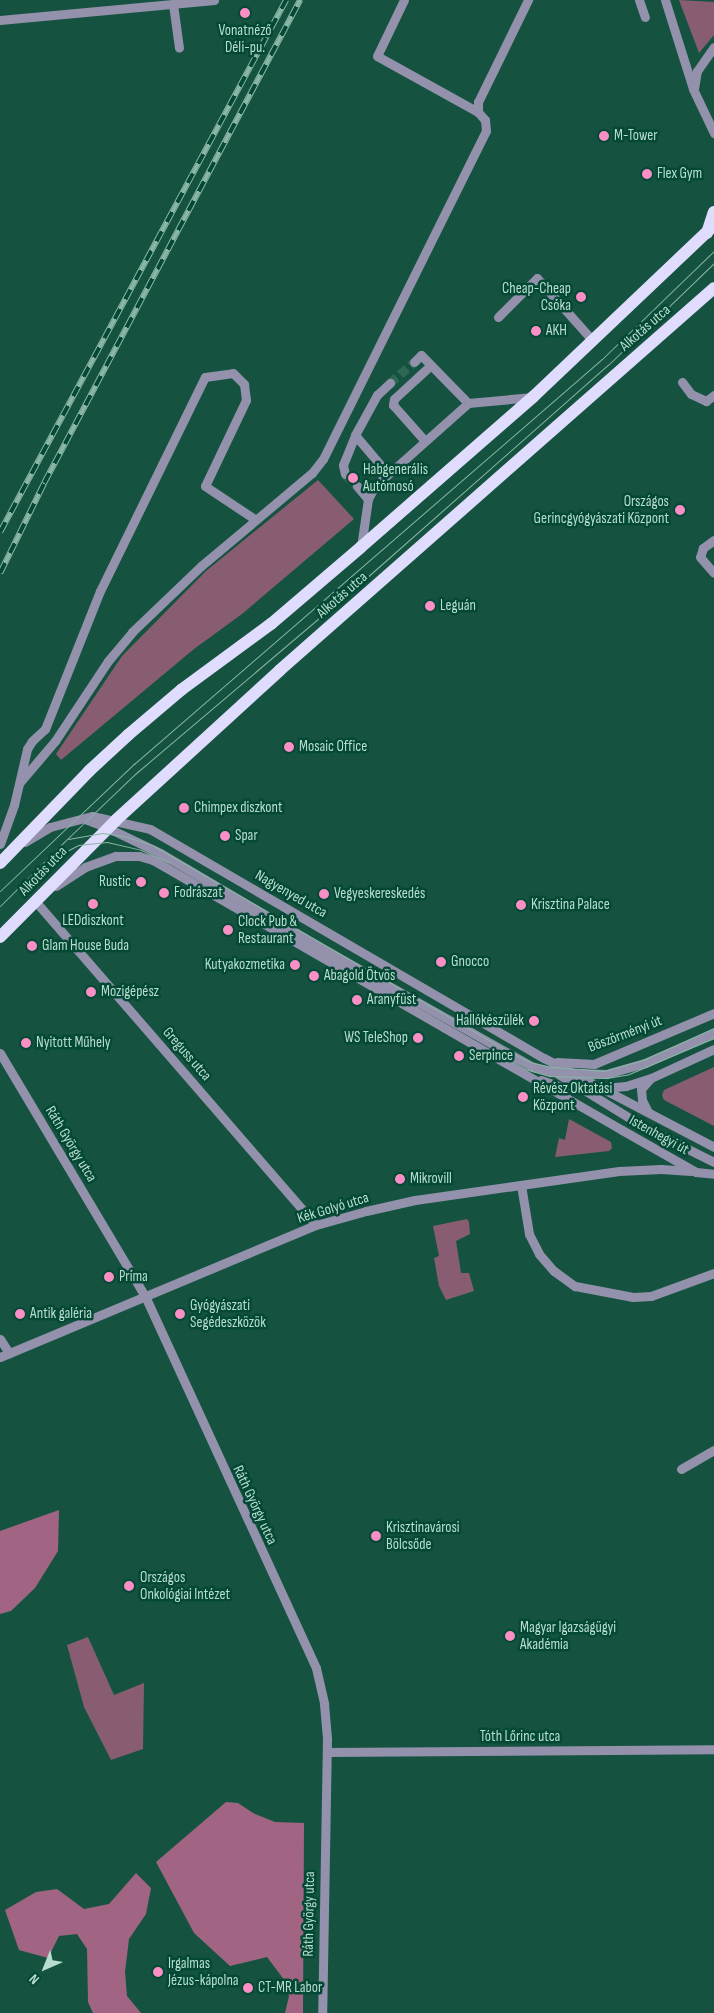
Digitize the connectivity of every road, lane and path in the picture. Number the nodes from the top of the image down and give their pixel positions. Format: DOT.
graph roads {
  1 [pos="214,0"];
  2 [pos="404,0"];
  3 [pos="528,0"];
  4 [pos="639,0"];
  5 [pos="665,0"];
  6 [pos="173,4"];
  7 [pos="645,17"];
  8 [pos="0,20"];
  9 [pos="714,47"];
  10 [pos="179,48"];
  11 [pos="694,89"];
  12 [pos="478,112"];
  13 [pos="714,134"];
  14 [pos="714,212"];
  15 [pos="710,230"];
  16 [pos="714,288"];
  17 [pos="498,317"];
  18 [pos="593,341"];
  19 [pos="414,362"];
  20 [pos="431,366"];
  21 [pos="682,382"];
  22 [pos="390,383"];
  23 [pos="714,395"];
  24 [pos="533,397"];
  25 [pos="468,402"];
  26 [pos="355,435"];
  27 [pos="425,441"];
  28 [pos="345,474"];
  29 [pos="388,474"];
  30 [pos="357,486"];
  31 [pos="368,498"];
  32 [pos="256,520"];
  33 [pos="714,540"];
  34 [pos="361,547"];
  35 [pos="714,573"];
  36 [pos="20,782"];
  37 [pos="112,824"];
  38 [pos="0,844"];
  39 [pos="13,850"];
  40 [pos="0,863"];
  41 [pos="38,899"];
  42 [pos="0,937"];
  43 [pos="714,1013"];
  44 [pos="714,1033"];
  45 [pos="714,1050"];
  46 [pos="0,1053"];
  47 [pos="544,1058"];
  48 [pos="515,1070"];
  49 [pos="553,1072"];
  50 [pos="576,1074"];
  51 [pos="651,1078"];
  52 [pos="582,1087"];
  53 [pos="604,1088"];
  54 [pos="648,1112"];
  55 [pos="714,1147"];
  56 [pos="714,1162"];
  57 [pos="696,1172"];
  58 [pos="714,1174"];
  59 [pos="520,1186"];
  60 [pos="316,1225"];
  61 [pos="714,1273"];
  62 [pos="145,1296"];
  63 [pos="0,1339"];
  64 [pos="4,1355"];
  65 [pos="714,1450"];
  66 [pos="681,1470"];
  67 [pos="714,1749"];
  68 [pos="327,1752"];
  69 [pos="322,2013"];
  1 -- 6 [label="street"];
  2 -- 12 [label="street"];
  3 -- 12 [label="street"];
  4 -- 7 [label="street"];
  5 -- 11 [label="street"];
  6 -- 8 [label="street"];
  6 -- 10 [label="street"];
  9 -- 11 [label="street"];
  11 -- 13 [label="street"];
  12 -- 32 [label="street"];
  14 -- 15 [label="main road"];
  15 -- 18 [label="main road, Alkotás utca"];
  16 -- 37 [label="main road, Alkotás utca"];
  17 -- 18 [label="street"];
  18 -- 24 [label="main road, Alkotás utca"];
  19 -- 20 [label="street"];
  20 -- 25 [label="street"];
  20 -- 27 [label="street"];
  21 -- 23 [label="street"];
  22 -- 26 [label="street"];
  24 -- 25 [label="street"];
  24 -- 34 [label="main road, Alkotás utca"];
  25 -- 27 [label="street"];
  26 -- 28 [label="street"];
  26 -- 29 [label="street"];
  27 -- 29 [label="street"];
  29 -- 31 [label="street"];
  30 -- 31 [label="street"];
  31 -- 34 [label="street"];
  32 -- 36 [label="street"];
  32 -- 36 [label="street"];
  33 -- 35 [label="street"];
  34 -- 39 [label="main road, Alkotás utca"];
  36 -- 38 [label="street"];
  37 -- 39 [label="street, Nagyenyed utca"];
  37 -- 41 [label="main road, Alkotás utca"];
  37 -- 47 [label="street, Nagyenyed utca"];
  37 -- 49 [label="street"];
  39 -- 40 [label="main road, Alkotás utca"];
  41 -- 42 [label="main road, Alkotás utca"];
  41 -- 48 [label="street"];
  41 -- 60 [label="street, Greguss utca"];
  43 -- 47 [label="street, Böszörményi út"];
  44 -- 50 [label="street"];
  45 -- 51 [label="street"];
  46 -- 62 [label="street, Ráth György utca"];
  47 -- 50 [label="street, Istenhegyi út"];
  48 -- 52 [label="street"];
  48 -- 57 [label="street, Istenhegyi út"];
  49 -- 50 [label="street"];
  49 -- 52 [label="street"];
  50 -- 52 [label="street"];
  50 -- 53 [label="street, Istenhegyi út"];
  51 -- 53 [label="street"];
  51 -- 54 [label="street, Istenhegyi út"];
  52 -- 53 [label="street"];
  52 -- 56 [label="street"];
  53 -- 54 [label="street, Istenhegyi út"];
  54 -- 55 [label="street, Istenhegyi út"];
  57 -- 58 [label="street, Istenhegyi út"];
  57 -- 59 [label="street, Kék Golyó utca"];
  59 -- 60 [label="street, Kék Golyó utca"];
  59 -- 61 [label="street"];
  60 -- 62 [label="street, Kék Golyó utca"];
  62 -- 64 [label="street, Kék Golyó utca"];
  62 -- 68 [label="street, Ráth György utca"];
  63 -- 64 [label="street"];
  65 -- 66 [label="street"];
  67 -- 68 [label="street, Tóth Lőrinc utca"];
  68 -- 69 [label="street, Ráth György utca"];
}
